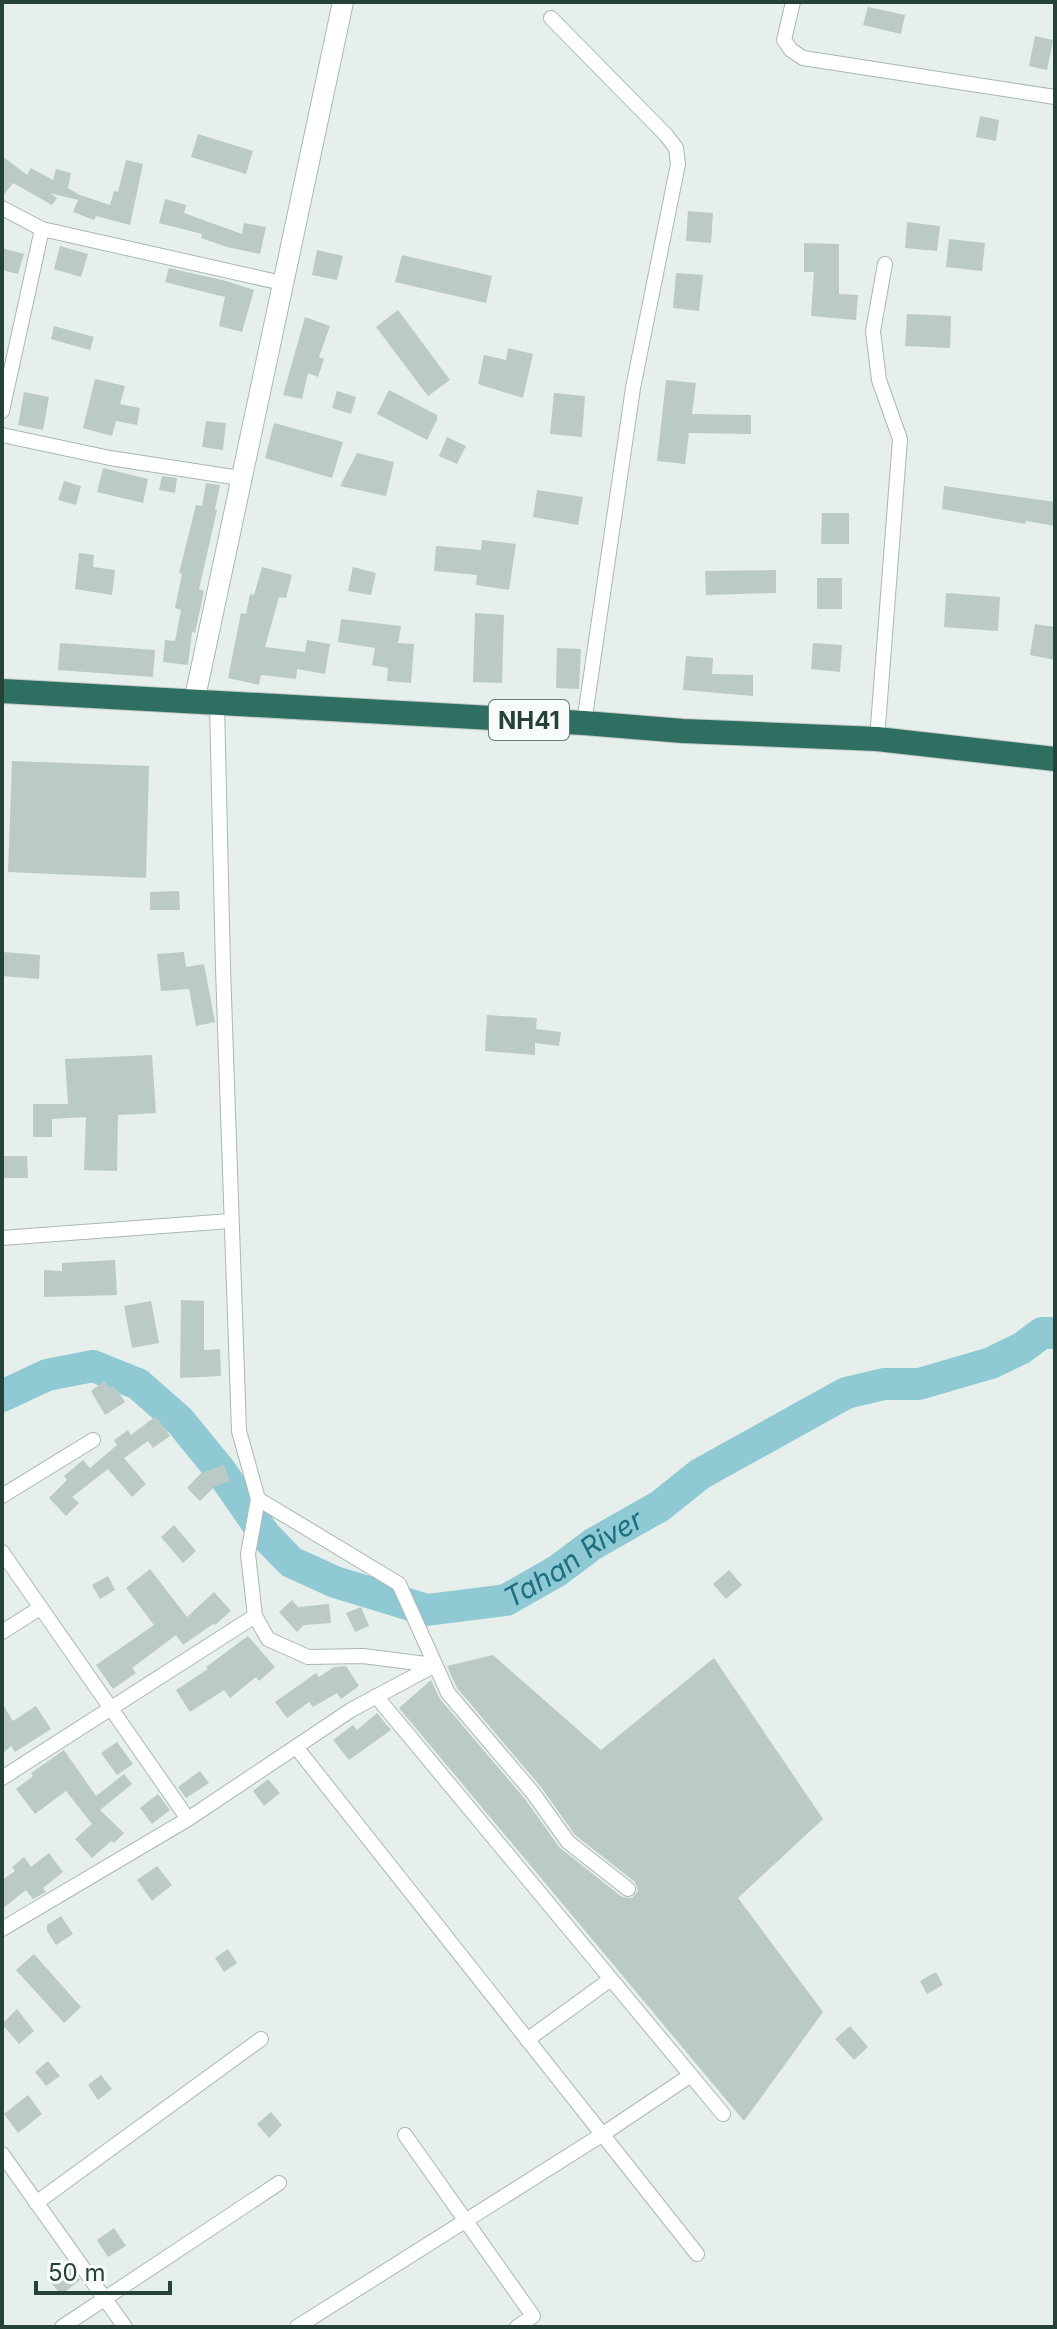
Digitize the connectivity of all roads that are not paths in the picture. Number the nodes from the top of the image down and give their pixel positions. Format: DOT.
graph roads {
  1 [pos="343,2"];
  2 [pos="793,2"];
  3 [pos="551,18"];
  4 [pos="1055,97"];
  5 [pos="2,208"];
  6 [pos="42,229"];
  7 [pos="885,264"];
  8 [pos="282,283"];
  9 [pos="2,411"];
  10 [pos="2,435"];
  11 [pos="240,478"];
  12 [pos="2,691"];
  13 [pos="206,703"];
  14 [pos="584,723"];
  15 [pos="877,739"];
  16 [pos="1055,759"];
  17 [pos="230,1221"];
  18 [pos="2,1238"];
  19 [pos="93,1440"];
  20 [pos="2,1496"];
  21 [pos="258,1499"];
  22 [pos="2,1552"];
  23 [pos="40,1608"];
  24 [pos="255,1616"];
  25 [pos="2,1632"];
  26 [pos="435,1665"];
  27 [pos="376,1696"];
  28 [pos="109,1709"];
  29 [pos="296,1747"];
  30 [pos="2,1778"];
  31 [pos="188,1819"];
  32 [pos="628,1889"];
  33 [pos="2,1929"];
  34 [pos="611,1979"];
  35 [pos="261,2039"];
  36 [pos="527,2040"];
  37 [pos="691,2075"];
  38 [pos="723,2114"];
  39 [pos="603,2134"];
  40 [pos="405,2135"];
  41 [pos="2,2154"];
  42 [pos="279,2183"];
  43 [pos="36,2203"];
  44 [pos="467,2220"];
  45 [pos="697,2254"];
  46 [pos="105,2299"];
  47 [pos="62,2327"];
  48 [pos="125,2327"];
  49 [pos="297,2327"];
  50 [pos="517,2327"];
  1 -- 8 [label="street"];
  2 -- 4 [label="street"];
  3 -- 14 [label="street"];
  5 -- 6 [label="street"];
  6 -- 8 [label="street"];
  6 -- 9 [label="street"];
  7 -- 15 [label="street"];
  8 -- 11 [label="street"];
  10 -- 11 [label="street"];
  11 -- 13 [label="street"];
  12 -- 13 [label="highway, NH41"];
  13 -- 14 [label="highway, NH41"];
  13 -- 17 [label="street"];
  14 -- 15 [label="highway, NH41"];
  15 -- 16 [label="highway, NH41"];
  17 -- 18 [label="street"];
  17 -- 21 [label="street"];
  19 -- 20 [label="street"];
  21 -- 24 [label="street"];
  21 -- 26 [label="street"];
  22 -- 23 [label="street"];
  23 -- 25 [label="street"];
  23 -- 28 [label="street"];
  24 -- 26 [label="street"];
  24 -- 28 [label="street"];
  26 -- 27 [label="street"];
  26 -- 32 [label="street"];
  27 -- 29 [label="street"];
  27 -- 34 [label="street"];
  28 -- 30 [label="street"];
  28 -- 31 [label="street"];
  29 -- 31 [label="street"];
  29 -- 36 [label="street"];
  31 -- 33 [label="street"];
  34 -- 36 [label="street"];
  34 -- 37 [label="street"];
  35 -- 43 [label="street"];
  36 -- 39 [label="street"];
  37 -- 38 [label="street"];
  37 -- 39 [label="street"];
  39 -- 44 [label="street"];
  39 -- 45 [label="street"];
  40 -- 44 [label="street"];
  41 -- 43 [label="street"];
  42 -- 46 [label="street"];
  43 -- 46 [label="street"];
  44 -- 49 [label="street"];
  44 -- 50 [label="street"];
  46 -- 47 [label="street"];
  46 -- 48 [label="street"];
}
